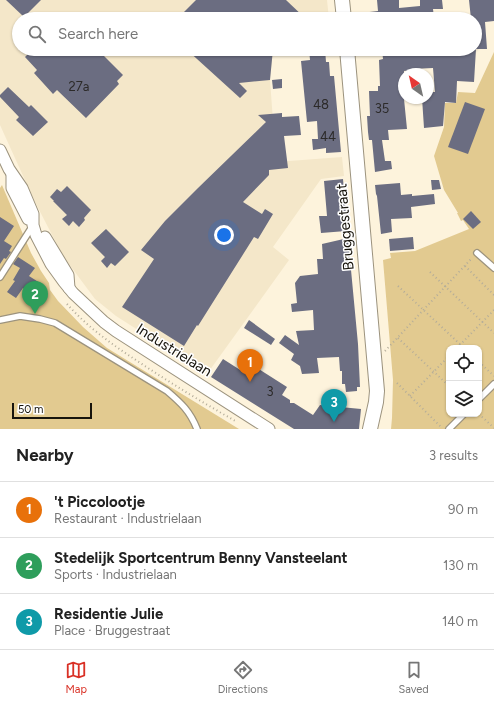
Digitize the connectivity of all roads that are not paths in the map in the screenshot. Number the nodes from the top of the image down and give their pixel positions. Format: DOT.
graph roads {
  1 [pos="342,0"];
  2 [pos="343,12"];
  3 [pos="348,56"];
  4 [pos="0,150"];
  5 [pos="33,224"];
  6 [pos="477,252"];
  7 [pos="494,268"];
  8 [pos="0,277"];
  9 [pos="0,320"];
  10 [pos="494,384"];
  11 [pos="482,396"];
  12 [pos="376,402"];
  13 [pos="461,417"];
  14 [pos="197,429"];
  15 [pos="269,429"];
  16 [pos="370,429"];
  17 [pos="376,429"];
  18 [pos="449,429"];
  1 -- 2 [label="street"];
  3 -- 12 [label="street, Bruggestraat"];
  4 -- 5 [label="street, Industrielaan"];
  5 -- 8 [label="lane"];
  5 -- 15 [label="street, Industrielaan"];
  6 -- 7 [label="lane"];
  9 -- 14 [label="lane"];
  10 -- 11 [label="lane"];
  12 -- 16 [label="street, Bruggestraat"];
  12 -- 17 [label="street, Bruggestraat"];
  13 -- 18 [label="lane"];
}
